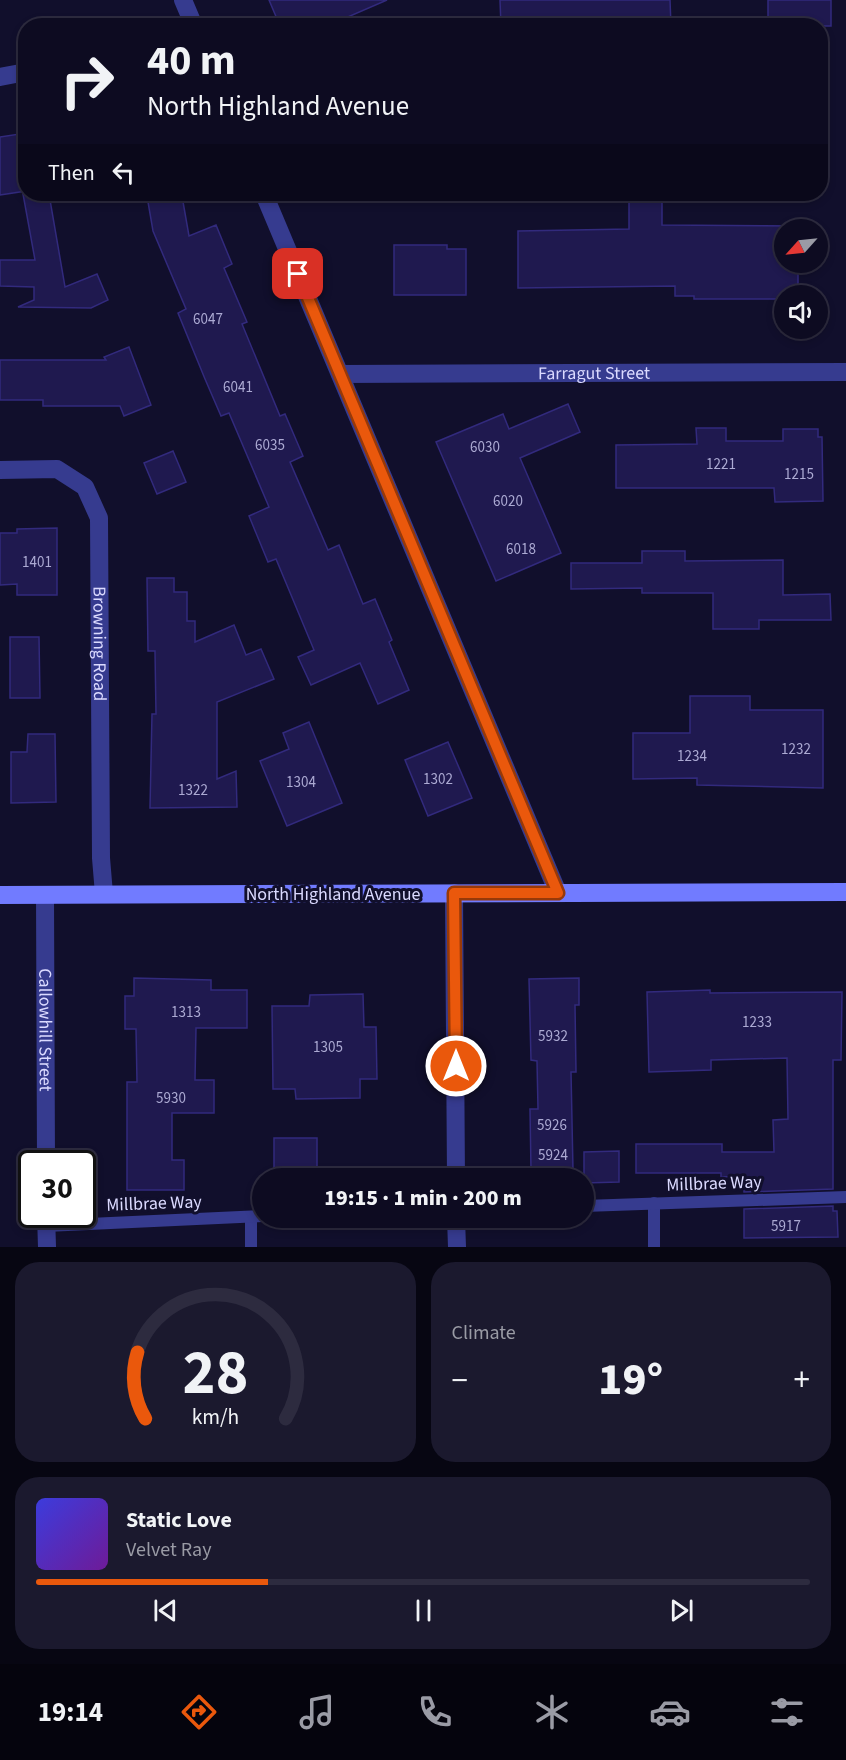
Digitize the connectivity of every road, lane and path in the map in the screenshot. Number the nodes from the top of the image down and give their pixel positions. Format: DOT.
graph roads {
  1 [pos="183,0"];
  2 [pos="191,18"];
  3 [pos="18,74"];
  4 [pos="0,77"];
  5 [pos="267,201"];
  6 [pos="846,372"];
  7 [pos="340,374"];
  8 [pos="0,470"];
  9 [pos="846,892"];
  10 [pos="454,893"];
  11 [pos="558,893"];
  12 [pos="104,894"];
  13 [pos="0,895"];
  14 [pos="45,895"];
  15 [pos="46,1150"];
  16 [pos="456,1168"];
  17 [pos="846,1197"];
  18 [pos="654,1203"];
  19 [pos="594,1206"];
  20 [pos="252,1216"];
  21 [pos="96,1219"];
  22 [pos="46,1228"];
  23 [pos="255,1228"];
  24 [pos="456,1228"];
  25 [pos="46,1247"];
  26 [pos="251,1247"];
  27 [pos="457,1247"];
  28 [pos="654,1247"];
  1 -- 2 [label="street"];
  3 -- 4 [label="street"];
  5 -- 7 [label="street"];
  6 -- 7 [label="street, Farragut Street"];
  7 -- 11 [label="street"];
  8 -- 12 [label="street, Browning Road"];
  9 -- 11 [label="main road, North Highland Avenue"];
  10 -- 11 [label="main road, North Highland Avenue"];
  10 -- 12 [label="main road, North Highland Avenue"];
  10 -- 16 [label="street"];
  12 -- 14 [label="main road, North Highland Avenue"];
  13 -- 14 [label="main road, North Highland Avenue"];
  14 -- 15 [label="street, Callowhill Street"];
  17 -- 18 [label="lane, Millbrae Way"];
  18 -- 19 [label="lane, Millbrae Way"];
  18 -- 28 [label="lane"];
  20 -- 21 [label="lane, Millbrae Way"];
  22 -- 25 [label="street"];
  23 -- 26 [label="lane"];
  24 -- 27 [label="street"];
}
